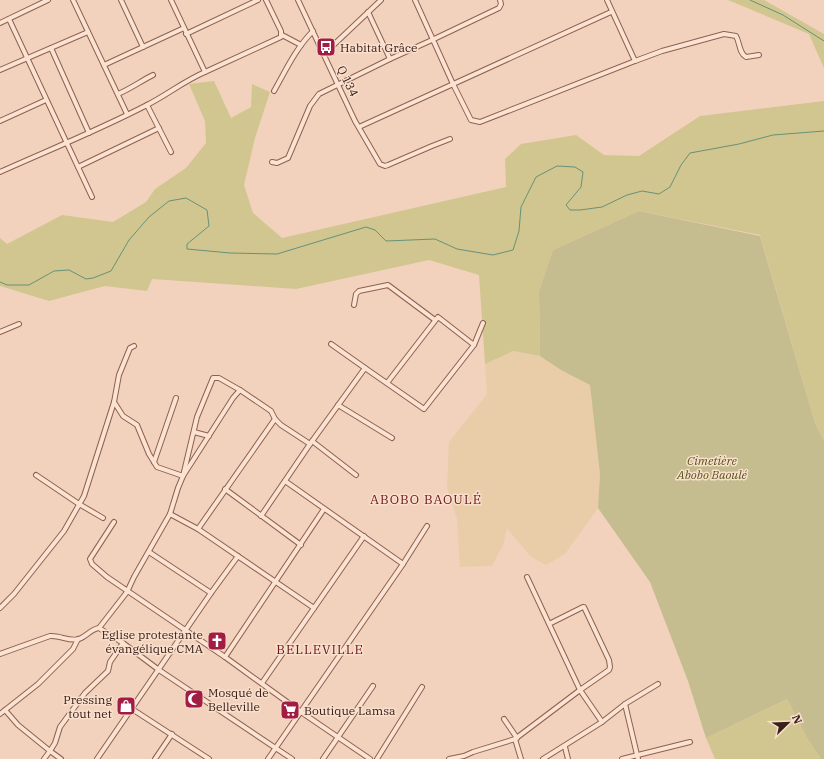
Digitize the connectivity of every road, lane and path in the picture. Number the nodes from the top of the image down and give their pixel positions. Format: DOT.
graph roads {
  1 [pos="35,0"];
  2 [pos="48,0"];
  3 [pos="73,0"];
  4 [pos="121,0"];
  5 [pos="171,0"];
  6 [pos="258,0"];
  7 [pos="266,0"];
  8 [pos="298,0"];
  9 [pos="381,0"];
  10 [pos="415,0"];
  11 [pos="500,0"];
  12 [pos="607,0"];
  13 [pos="38,5"];
  14 [pos="368,12"];
  15 [pos="612,12"];
  16 [pos="9,19"];
  17 [pos="0,23"];
  18 [pos="184,28"];
  19 [pos="313,31"];
  20 [pos="88,32"];
  21 [pos="186,34"];
  22 [pos="282,35"];
  23 [pos="432,40"];
  24 [pos="301,45"];
  25 [pos="143,47"];
  26 [pos="50,48"];
  27 [pos="324,54"];
  28 [pos="759,55"];
  29 [pos="27,58"];
  30 [pos="390,59"];
  31 [pos="635,61"];
  32 [pos="104,65"];
  33 [pos="0,70"];
  34 [pos="205,72"];
  35 [pos="153,75"];
  36 [pos="453,84"];
  37 [pos="338,85"];
  38 [pos="274,91"];
  39 [pos="118,94"];
  40 [pos="46,100"];
  41 [pos="147,105"];
  42 [pos="127,114"];
  43 [pos="0,121"];
  44 [pos="359,127"];
  45 [pos="159,128"];
  46 [pos="89,133"];
  47 [pos="450,139"];
  48 [pos="66,142"];
  49 [pos="171,152"];
  50 [pos="272,162"];
  51 [pos="78,167"];
  52 [pos="0,172"];
  53 [pos="92,197"];
  54 [pos="354,305"];
  55 [pos="435,320"];
  56 [pos="483,323"];
  57 [pos="19,324"];
  58 [pos="0,332"];
  59 [pos="331,344"];
  60 [pos="474,345"];
  61 [pos="134,346"];
  62 [pos="364,368"];
  63 [pos="387,383"];
  64 [pos="240,390"];
  65 [pos="176,398"];
  66 [pos="114,402"];
  67 [pos="338,404"];
  68 [pos="120,412"];
  69 [pos="109,416"];
  70 [pos="275,419"];
  71 [pos="194,432"];
  72 [pos="209,436"];
  73 [pos="392,438"];
  74 [pos="311,443"];
  75 [pos="154,462"];
  76 [pos="36,475"];
  77 [pos="356,475"];
  78 [pos="183,476"];
  79 [pos="285,480"];
  80 [pos="225,490"];
  81 [pos="79,504"];
  82 [pos="324,509"];
  83 [pos="170,514"];
  84 [pos="261,516"];
  85 [pos="103,518"];
  86 [pos="114,522"];
  87 [pos="427,526"];
  88 [pos="198,529"];
  89 [pos="364,536"];
  90 [pos="301,545"];
  91 [pos="149,552"];
  92 [pos="238,556"];
  93 [pos="403,564"];
  94 [pos="527,577"];
  95 [pos="276,581"];
  96 [pos="127,592"];
  97 [pos="211,592"];
  98 [pos="0,608"];
  99 [pos="314,608"];
  100 [pos="549,624"];
  101 [pos="99,628"];
  102 [pos="185,630"];
  103 [pos="78,639"];
  104 [pos="123,643"];
  105 [pos="0,654"];
  106 [pos="225,657"];
  107 [pos="159,670"];
  108 [pos="262,683"];
  109 [pos="658,684"];
  110 [pos="373,686"];
  111 [pos="422,686"];
  112 [pos="580,690"];
  113 [pos="624,704"];
  114 [pos="132,708"];
  115 [pos="5,710"];
  116 [pos="301,712"];
  117 [pos="0,714"];
  118 [pos="504,719"];
  119 [pos="602,722"];
  120 [pos="172,734"];
  121 [pos="338,737"];
  122 [pos="516,738"];
  123 [pos="690,742"];
  124 [pos="564,747"];
  125 [pos="276,748"];
  126 [pos="50,751"];
  127 [pos="638,757"];
  128 [pos="44,759"];
  129 [pos="61,759"];
  130 [pos="98,759"];
  131 [pos="155,759"];
  132 [pos="209,759"];
  133 [pos="268,759"];
  134 [pos="292,759"];
  135 [pos="323,759"];
  136 [pos="370,759"];
  137 [pos="377,759"];
  138 [pos="449,759"];
  139 [pos="521,759"];
  140 [pos="543,759"];
  141 [pos="568,759"];
  142 [pos="622,759"];
  1 -- 13 [label="street"];
  2 -- 13 [label="street"];
  3 -- 20 [label="street"];
  4 -- 25 [label="street"];
  5 -- 18 [label="street"];
  6 -- 21 [label="street"];
  7 -- 22 [label="street"];
  8 -- 19 [label="street, Q 134"];
  9 -- 14 [label="street"];
  10 -- 23 [label="street"];
  11 -- 23 [label="street"];
  12 -- 15 [label="street"];
  13 -- 16 [label="street"];
  14 -- 27 [label="street"];
  14 -- 30 [label="street"];
  15 -- 31 [label="street"];
  15 -- 36 [label="street"];
  16 -- 17 [label="street"];
  16 -- 29 [label="street"];
  18 -- 21 [label="street"];
  18 -- 25 [label="street"];
  19 -- 24 [label="street"];
  19 -- 27 [label="street, Q 134"];
  20 -- 26 [label="street"];
  20 -- 32 [label="street"];
  21 -- 34 [label="street"];
  22 -- 24 [label="street"];
  22 -- 34 [label="street"];
  23 -- 30 [label="street"];
  23 -- 36 [label="street"];
  24 -- 38 [label="street"];
  25 -- 32 [label="street"];
  26 -- 29 [label="street"];
  26 -- 46 [label="street"];
  27 -- 37 [label="street, Q 134"];
  28 -- 31 [label="street"];
  29 -- 33 [label="street"];
  29 -- 40 [label="street"];
  30 -- 37 [label="street"];
  31 -- 36 [label="street"];
  32 -- 39 [label="street"];
  34 -- 41 [label="street"];
  35 -- 39 [label="street"];
  36 -- 44 [label="street"];
  37 -- 44 [label="street, Q 134"];
  37 -- 50 [label="street"];
  39 -- 42 [label="street"];
  40 -- 43 [label="street"];
  40 -- 48 [label="street"];
  41 -- 42 [label="street"];
  41 -- 45 [label="street"];
  42 -- 46 [label="street"];
  44 -- 47 [label="street, Q 134"];
  45 -- 49 [label="street"];
  45 -- 51 [label="street"];
  46 -- 48 [label="street"];
  48 -- 51 [label="street"];
  48 -- 52 [label="street"];
  51 -- 53 [label="street"];
  54 -- 55 [label="street"];
  55 -- 60 [label="street"];
  55 -- 63 [label="street"];
  56 -- 60 [label="street"];
  57 -- 58 [label="street"];
  59 -- 62 [label="street"];
  60 -- 63 [label="street"];
  61 -- 66 [label="street"];
  62 -- 63 [label="street"];
  62 -- 67 [label="street"];
  64 -- 70 [label="street"];
  64 -- 71 [label="street"];
  64 -- 72 [label="street"];
  65 -- 75 [label="street"];
  66 -- 68 [label="street"];
  66 -- 69 [label="street"];
  67 -- 73 [label="street"];
  67 -- 74 [label="street"];
  68 -- 69 [label="street"];
  68 -- 75 [label="street"];
  69 -- 81 [label="street"];
  70 -- 74 [label="street"];
  70 -- 80 [label="street"];
  71 -- 72 [label="street"];
  71 -- 78 [label="street"];
  72 -- 78 [label="street"];
  74 -- 77 [label="street"];
  74 -- 79 [label="street"];
  75 -- 78 [label="street"];
  76 -- 81 [label="street"];
  78 -- 83 [label="street"];
  79 -- 82 [label="street"];
  79 -- 84 [label="street"];
  80 -- 84 [label="street"];
  80 -- 88 [label="street"];
  81 -- 85 [label="street"];
  81 -- 98 [label="street"];
  82 -- 89 [label="street"];
  82 -- 90 [label="street"];
  83 -- 88 [label="street"];
  83 -- 91 [label="street"];
  84 -- 90 [label="street"];
  86 -- 96 [label="street"];
  87 -- 93 [label="street"];
  88 -- 92 [label="street"];
  89 -- 93 [label="street"];
  89 -- 99 [label="street"];
  90 -- 95 [label="street"];
  91 -- 96 [label="street"];
  91 -- 97 [label="street"];
  92 -- 95 [label="street"];
  92 -- 97 [label="street"];
  93 -- 116 [label="street"];
  94 -- 100 [label="street"];
  95 -- 99 [label="street"];
  95 -- 106 [label="street"];
  96 -- 101 [label="street"];
  96 -- 102 [label="street"];
  97 -- 102 [label="street"];
  99 -- 108 [label="street"];
  100 -- 112 [label="street"];
  100 -- 112 [label="street"];
  101 -- 103 [label="street"];
  101 -- 104 [label="street"];
  102 -- 106 [label="street"];
  102 -- 107 [label="street"];
  103 -- 105 [label="street"];
  103 -- 115 [label="street"];
  104 -- 107 [label="street"];
  104 -- 126 [label="street"];
  106 -- 108 [label="street"];
  107 -- 114 [label="street"];
  107 -- 125 [label="street"];
  108 -- 116 [label="street"];
  109 -- 113 [label="street"];
  110 -- 121 [label="street"];
  111 -- 137 [label="street"];
  112 -- 119 [label="street"];
  112 -- 122 [label="street"];
  113 -- 119 [label="street"];
  113 -- 127 [label="street"];
  114 -- 120 [label="street"];
  114 -- 130 [label="street"];
  115 -- 117 [label="street"];
  115 -- 126 [label="street"];
  116 -- 121 [label="street"];
  116 -- 125 [label="street"];
  118 -- 122 [label="street"];
  119 -- 124 [label="street"];
  120 -- 131 [label="street"];
  120 -- 132 [label="street"];
  121 -- 135 [label="street"];
  121 -- 136 [label="street"];
  122 -- 138 [label="street"];
  122 -- 139 [label="street"];
  123 -- 127 [label="street"];
  124 -- 140 [label="street"];
  124 -- 141 [label="street"];
  125 -- 133 [label="street"];
  125 -- 134 [label="street"];
  126 -- 128 [label="street"];
  126 -- 129 [label="street"];
  127 -- 142 [label="street"];
}
